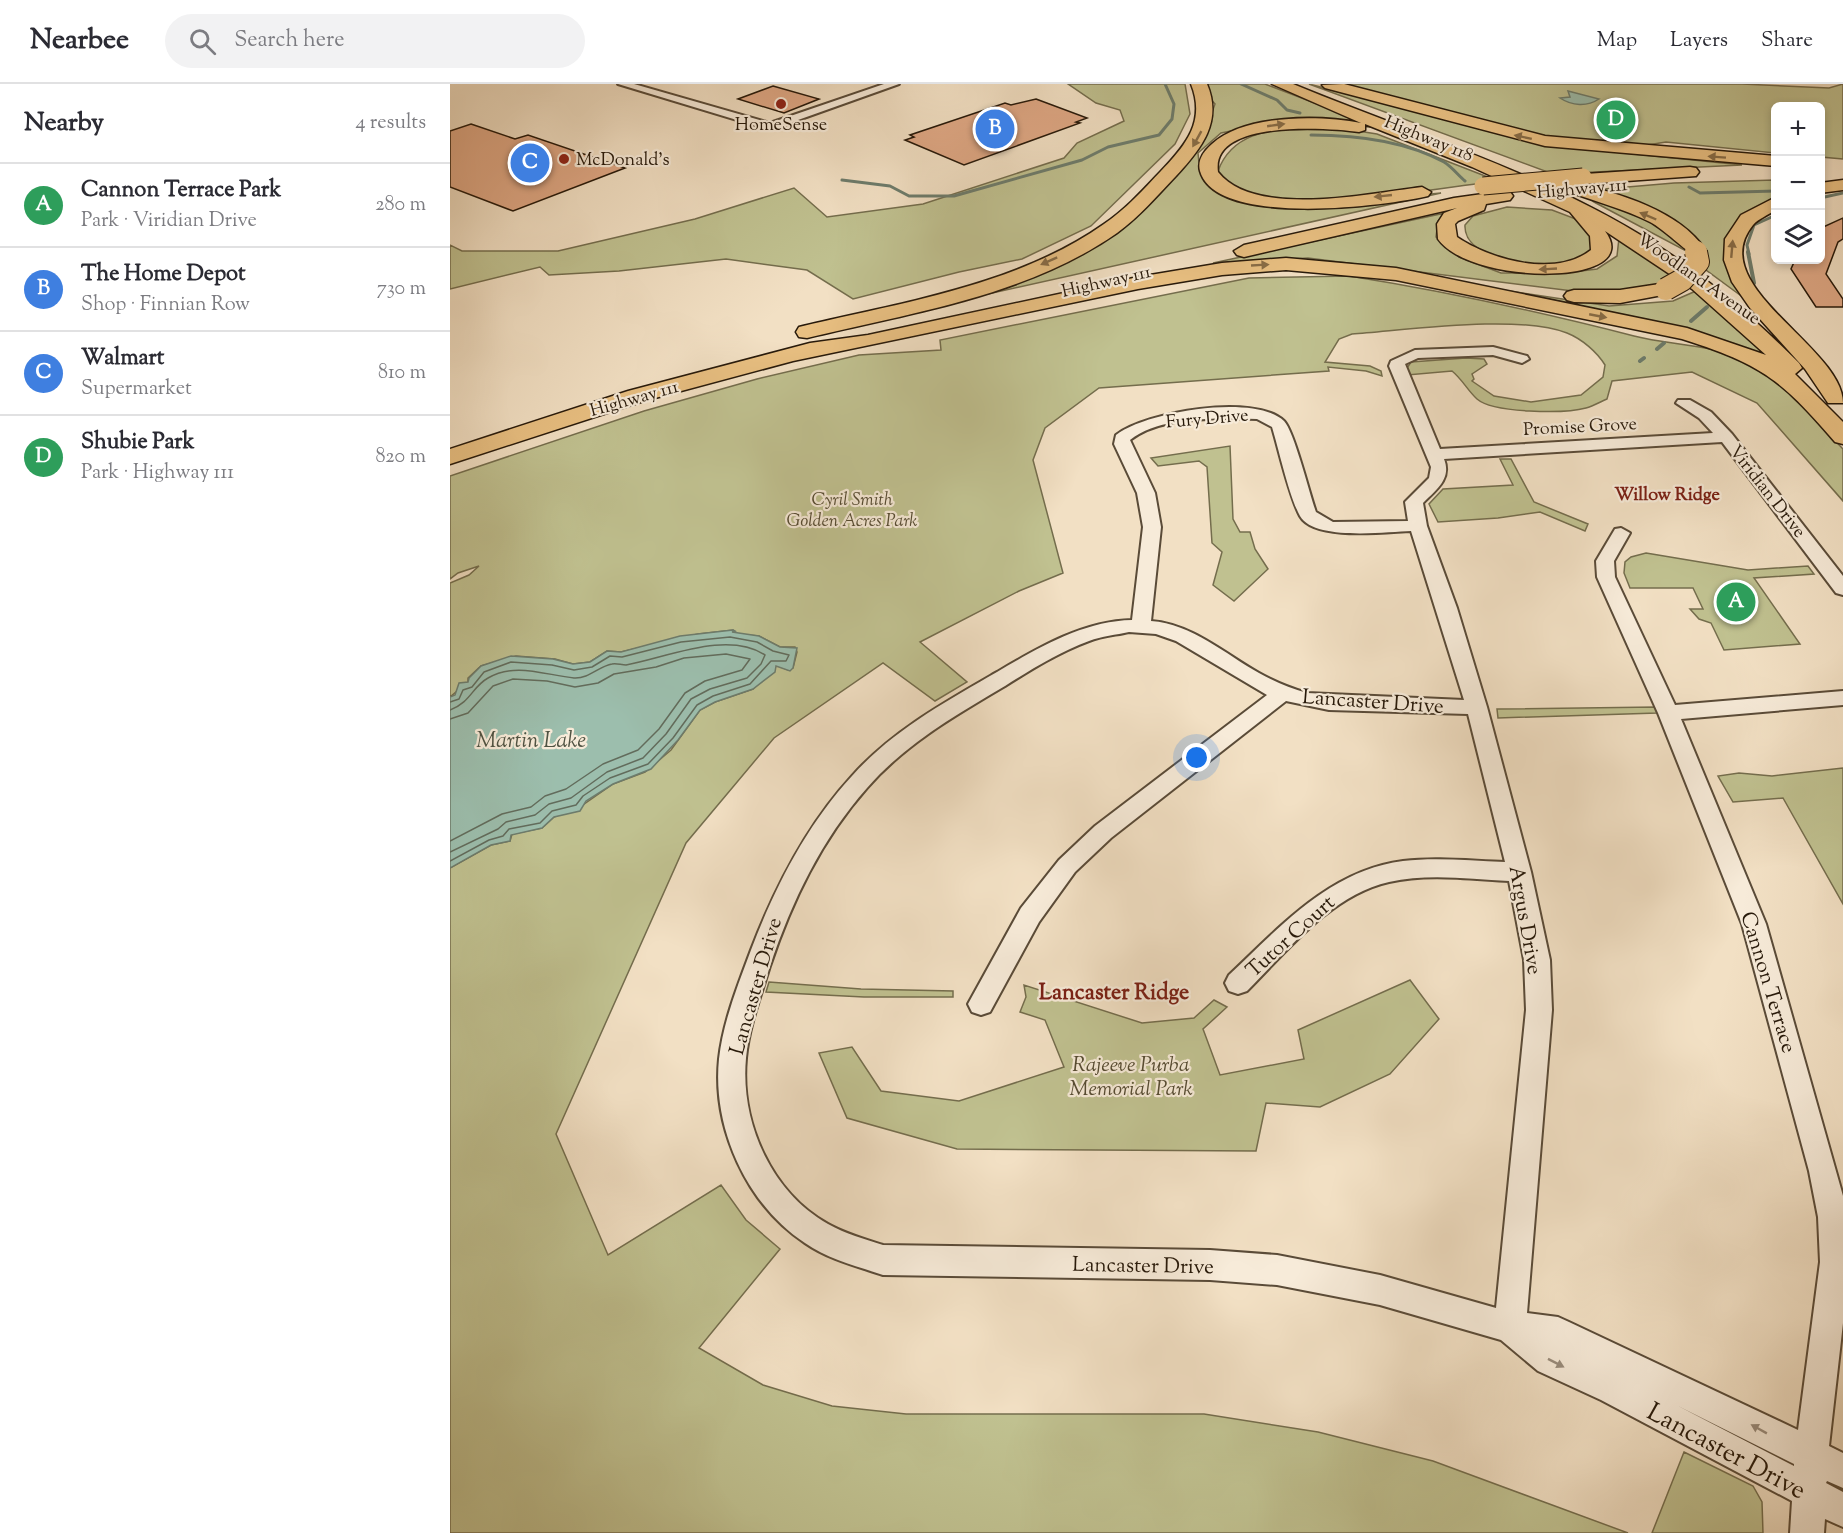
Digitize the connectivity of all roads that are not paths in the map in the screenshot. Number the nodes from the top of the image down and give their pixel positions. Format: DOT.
graph roads {
  1 [pos="622,84"];
  2 [pos="894,84"];
  3 [pos="1199,84"];
  4 [pos="1274,84"];
  5 [pos="1280,84"];
  6 [pos="1294,84"];
  7 [pos="1327,84"];
  8 [pos="636,85"];
  9 [pos="1334,106"];
  10 [pos="1380,119"];
  11 [pos="1771,161"];
  12 [pos="1825,171"];
  13 [pos="1843,171"];
  14 [pos="1771,175"];
  15 [pos="1825,177"];
  16 [pos="1843,177"];
  17 [pos="1705,179"];
  18 [pos="1590,180"];
  19 [pos="1843,185"];
  20 [pos="1825,187"];
  21 [pos="1498,189"];
  22 [pos="1560,198"];
  23 [pos="1771,204"];
  24 [pos="1227,246"];
  25 [pos="1192,254"];
  26 [pos="1396,274"];
  27 [pos="791,355"];
  28 [pos="1522,359"];
  29 [pos="627,385"];
  30 [pos="1839,402"];
  31 [pos="1684,403"];
  32 [pos="1843,425"];
  33 [pos="1843,436"];
  34 [pos="1726,437"];
  35 [pos="450,441"];
  36 [pos="1436,454"];
  37 [pos="450,457"];
  38 [pos="1418,526"];
  39 [pos="1621,533"];
  40 [pos="1843,589"];
  41 [pos="1142,624"];
  42 [pos="1283,693"];
  43 [pos="1843,698"];
  44 [pos="1477,707"];
  45 [pos="1668,713"];
  46 [pos="1519,872"];
  47 [pos="1238,983"];
  48 [pos="981,1004"];
  49 [pos="1510,1327"];
  50 [pos="1615,1374"];
  51 [pos="1811,1456"];
  52 [pos="1843,1471"];
  53 [pos="1808,1493"];
  54 [pos="1843,1510"];
  55 [pos="1807,1533"];
  1 -- 8 [label="street"];
  2 -- 8 [label="street"];
  3 -- 29 [label="highway, one-way"];
  4 -- 9 [label="highway"];
  5 -- 9 [label="highway, Highway 118"];
  6 -- 10 [label="highway, Highway 118"];
  11 -- 7 [label="highway, one-way"];
  9 -- 21 [label="highway, Highway 118"];
  10 -- 22 [label="highway, Highway 118"];
  26 -- 10 [label="highway, one-way, bridge"];
  12 -- 13 [label="highway"];
  14 -- 18 [label="highway, Highway 111"];
  15 -- 16 [label="highway"];
  17 -- 18 [label="highway, Highway 111"];
  18 -- 21 [label="highway"];
  18 -- 21 [label="highway, bridge"];
  19 -- 20 [label="highway"];
  21 -- 21 [label="highway, one-way"];
  21 -- 22 [label="highway, Highway 118"];
  22 -- 21 [label="highway, one-way"];
  21 -- 24 [label="highway"];
  21 -- 27 [label="highway, Highway 111"];
  22 -- 30 [label="highway, Woodland Avenue"];
  22 -- 32 [label="highway, Woodland Avenue"];
  30 -- 23 [label="highway, one-way"];
  25 -- 29 [label="highway, Highway 111"];
  27 -- 26 [label="highway, one-way"];
  26 -- 33 [label="highway, one-way"];
  27 -- 37 [label="highway, Highway 111"];
  28 -- 36 [label="street"];
  29 -- 35 [label="highway, Highway 111"];
  31 -- 34 [label="street, Viridian Drive"];
  34 -- 36 [label="street, Promise Grove"];
  34 -- 40 [label="street, Viridian Drive"];
  36 -- 38 [label="street, Argus Drive"];
  38 -- 41 [label="street, Fury Drive"];
  38 -- 44 [label="street, Argus Drive"];
  39 -- 45 [label="street, Cannon Terrace"];
  41 -- 42 [label="street, Lancaster Drive"];
  41 -- 49 [label="street, Lancaster Drive"];
  42 -- 44 [label="street, Lancaster Drive"];
  42 -- 48 [label="street"];
  43 -- 45 [label="street"];
  44 -- 46 [label="street, Argus Drive"];
  45 -- 51 [label="street, Cannon Terrace"];
  46 -- 47 [label="street, Tutor Court"];
  46 -- 49 [label="street, Argus Drive"];
  49 -- 50 [label="street, Lancaster Drive"];
  51 -- 50 [label="street, Lancaster Drive, one-way"];
  50 -- 53 [label="street, Lancaster Drive"];
  51 -- 52 [label="street, Lancaster Drive"];
  51 -- 53 [label="street, Cannon Terrace"];
  53 -- 54 [label="street, Lancaster Drive"];
  53 -- 55 [label="street, Cannon Terrace"];
}
